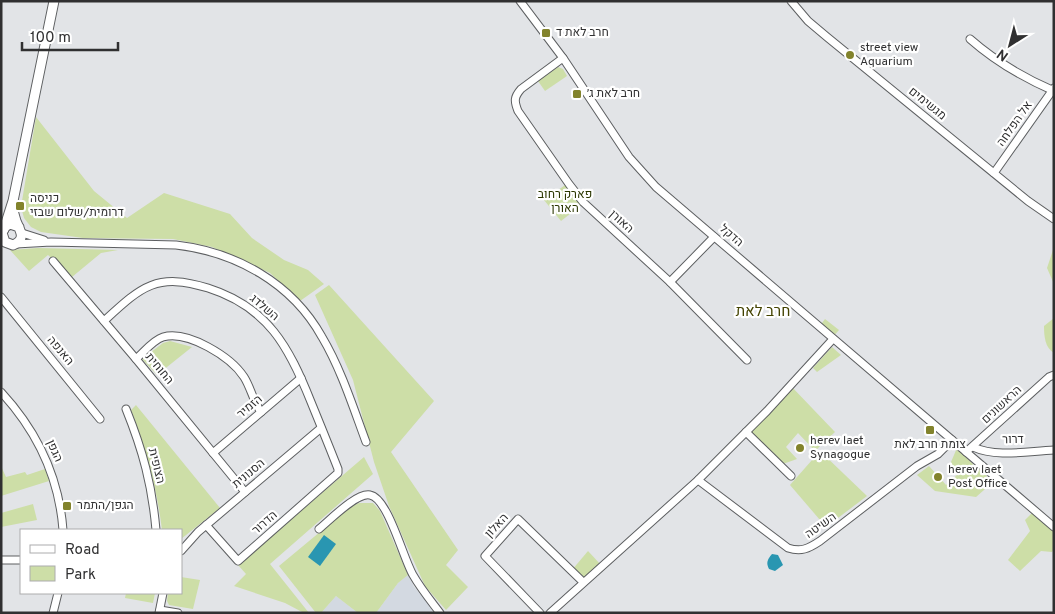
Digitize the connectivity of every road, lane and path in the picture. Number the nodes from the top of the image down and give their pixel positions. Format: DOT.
graph roads {
  1 [pos="54,1"];
  2 [pos="520,1"];
  3 [pos="790,1"];
  4 [pos="970,39"];
  5 [pos="563,58"];
  6 [pos="1053,90"];
  7 [pos="994,173"];
  8 [pos="13,201"];
  9 [pos="1054,219"];
  10 [pos="20,230"];
  11 [pos="2,234"];
  12 [pos="714,237"];
  13 [pos="51,242"];
  14 [pos="13,244"];
  15 [pos="1,249"];
  16 [pos="53,261"];
  17 [pos="670,282"];
  18 [pos="1,297"];
  19 [pos="104,321"];
  20 [pos="833,339"];
  21 [pos="136,359"];
  22 [pos="748,360"];
  23 [pos="1054,375"];
  24 [pos="301,378"];
  25 [pos="1,392"];
  26 [pos="126,409"];
  27 [pos="261,412"];
  28 [pos="100,419"];
  29 [pos="321,428"];
  30 [pos="746,432"];
  31 [pos="952,440"];
  32 [pos="366,442"];
  33 [pos="973,447"];
  34 [pos="1054,450"];
  35 [pos="213,452"];
  36 [pos="966,452"];
  37 [pos="338,469"];
  38 [pos="791,476"];
  39 [pos="698,480"];
  40 [pos="245,492"];
  41 [pos="206,525"];
  42 [pos="1054,527"];
  43 [pos="63,529"];
  44 [pos="156,529"];
  45 [pos="320,529"];
  46 [pos="191,539"];
  47 [pos="182,545"];
  48 [pos="182,550"];
  49 [pos="1,560"];
  50 [pos="20,560"];
  51 [pos="583,582"];
  52 [pos="58,594"];
  53 [pos="163,594"];
  54 [pos="160,611"];
  55 [pos="53,613"];
  56 [pos="178,613"];
  57 [pos="440,613"];
  58 [pos="540,613"];
  59 [pos="550,613"];
  1 -- 8 [label="main road"];
  2 -- 5 [label="street, הדקל"];
  3 -- 7 [label="street, מגשימים"];
  4 -- 6 [label="street"];
  5 -- 12 [label="street, הדקל"];
  5 -- 17 [label="street, האורן"];
  6 -- 7 [label="street, אל הפלחה"];
  7 -- 9 [label="street, מגשימים"];
  8 -- 10 [label="main road"];
  8 -- 11 [label="main road"];
  10 -- 11 [label="main road"];
  10 -- 13 [label="street"];
  10 -- 14 [label="main road"];
  11 -- 14 [label="main road"];
  12 -- 17 [label="street"];
  12 -- 20 [label="street, הדקל"];
  13 -- 14 [label="street"];
  13 -- 32 [label="street"];
  14 -- 15 [label="street"];
  16 -- 19 [label="street, החוחית"];
  17 -- 22 [label="street, האורן"];
  18 -- 28 [label="street, האנפה"];
  19 -- 21 [label="street, החוחית"];
  19 -- 24 [label="street, השלדג"];
  20 -- 30 [label="street"];
  20 -- 31 [label="street, הדקל"];
  21 -- 27 [label="street"];
  21 -- 35 [label="street, החוחית"];
  23 -- 33 [label="street, הראשונים"];
  24 -- 27 [label="street, הזמיר"];
  24 -- 29 [label="street, השלדג"];
  25 -- 43 [label="street, הגפן"];
  26 -- 44 [label="street, הצופית"];
  27 -- 35 [label="street, הזמיר"];
  29 -- 37 [label="street, השלדג"];
  29 -- 40 [label="street, הסנונית"];
  30 -- 38 [label="street"];
  30 -- 39 [label="street"];
  31 -- 36 [label="street, הדקל"];
  31 -- 39 [label="street, השיטה"];
  33 -- 34 [label="street, דרור"];
  33 -- 36 [label="street, הראשונים"];
  35 -- 40 [label="street, החוחית"];
  36 -- 42 [label="street, הדקל"];
  37 -- 41 [label="street, הדרור"];
  39 -- 51 [label="street"];
  40 -- 41 [label="street, הסנונית"];
  41 -- 46 [label="street, הסנונית"];
  45 -- 57 [label="street"];
  46 -- 47 [label="street, הסנונית"];
  46 -- 48 [label="street, הסנונית"];
  49 -- 50 [label="street"];
  51 -- 58 [label="street, האלון"];
  51 -- 59 [label="street"];
  52 -- 55 [label="street"];
  53 -- 54 [label="street"];
  54 -- 56 [label="street"];
}
